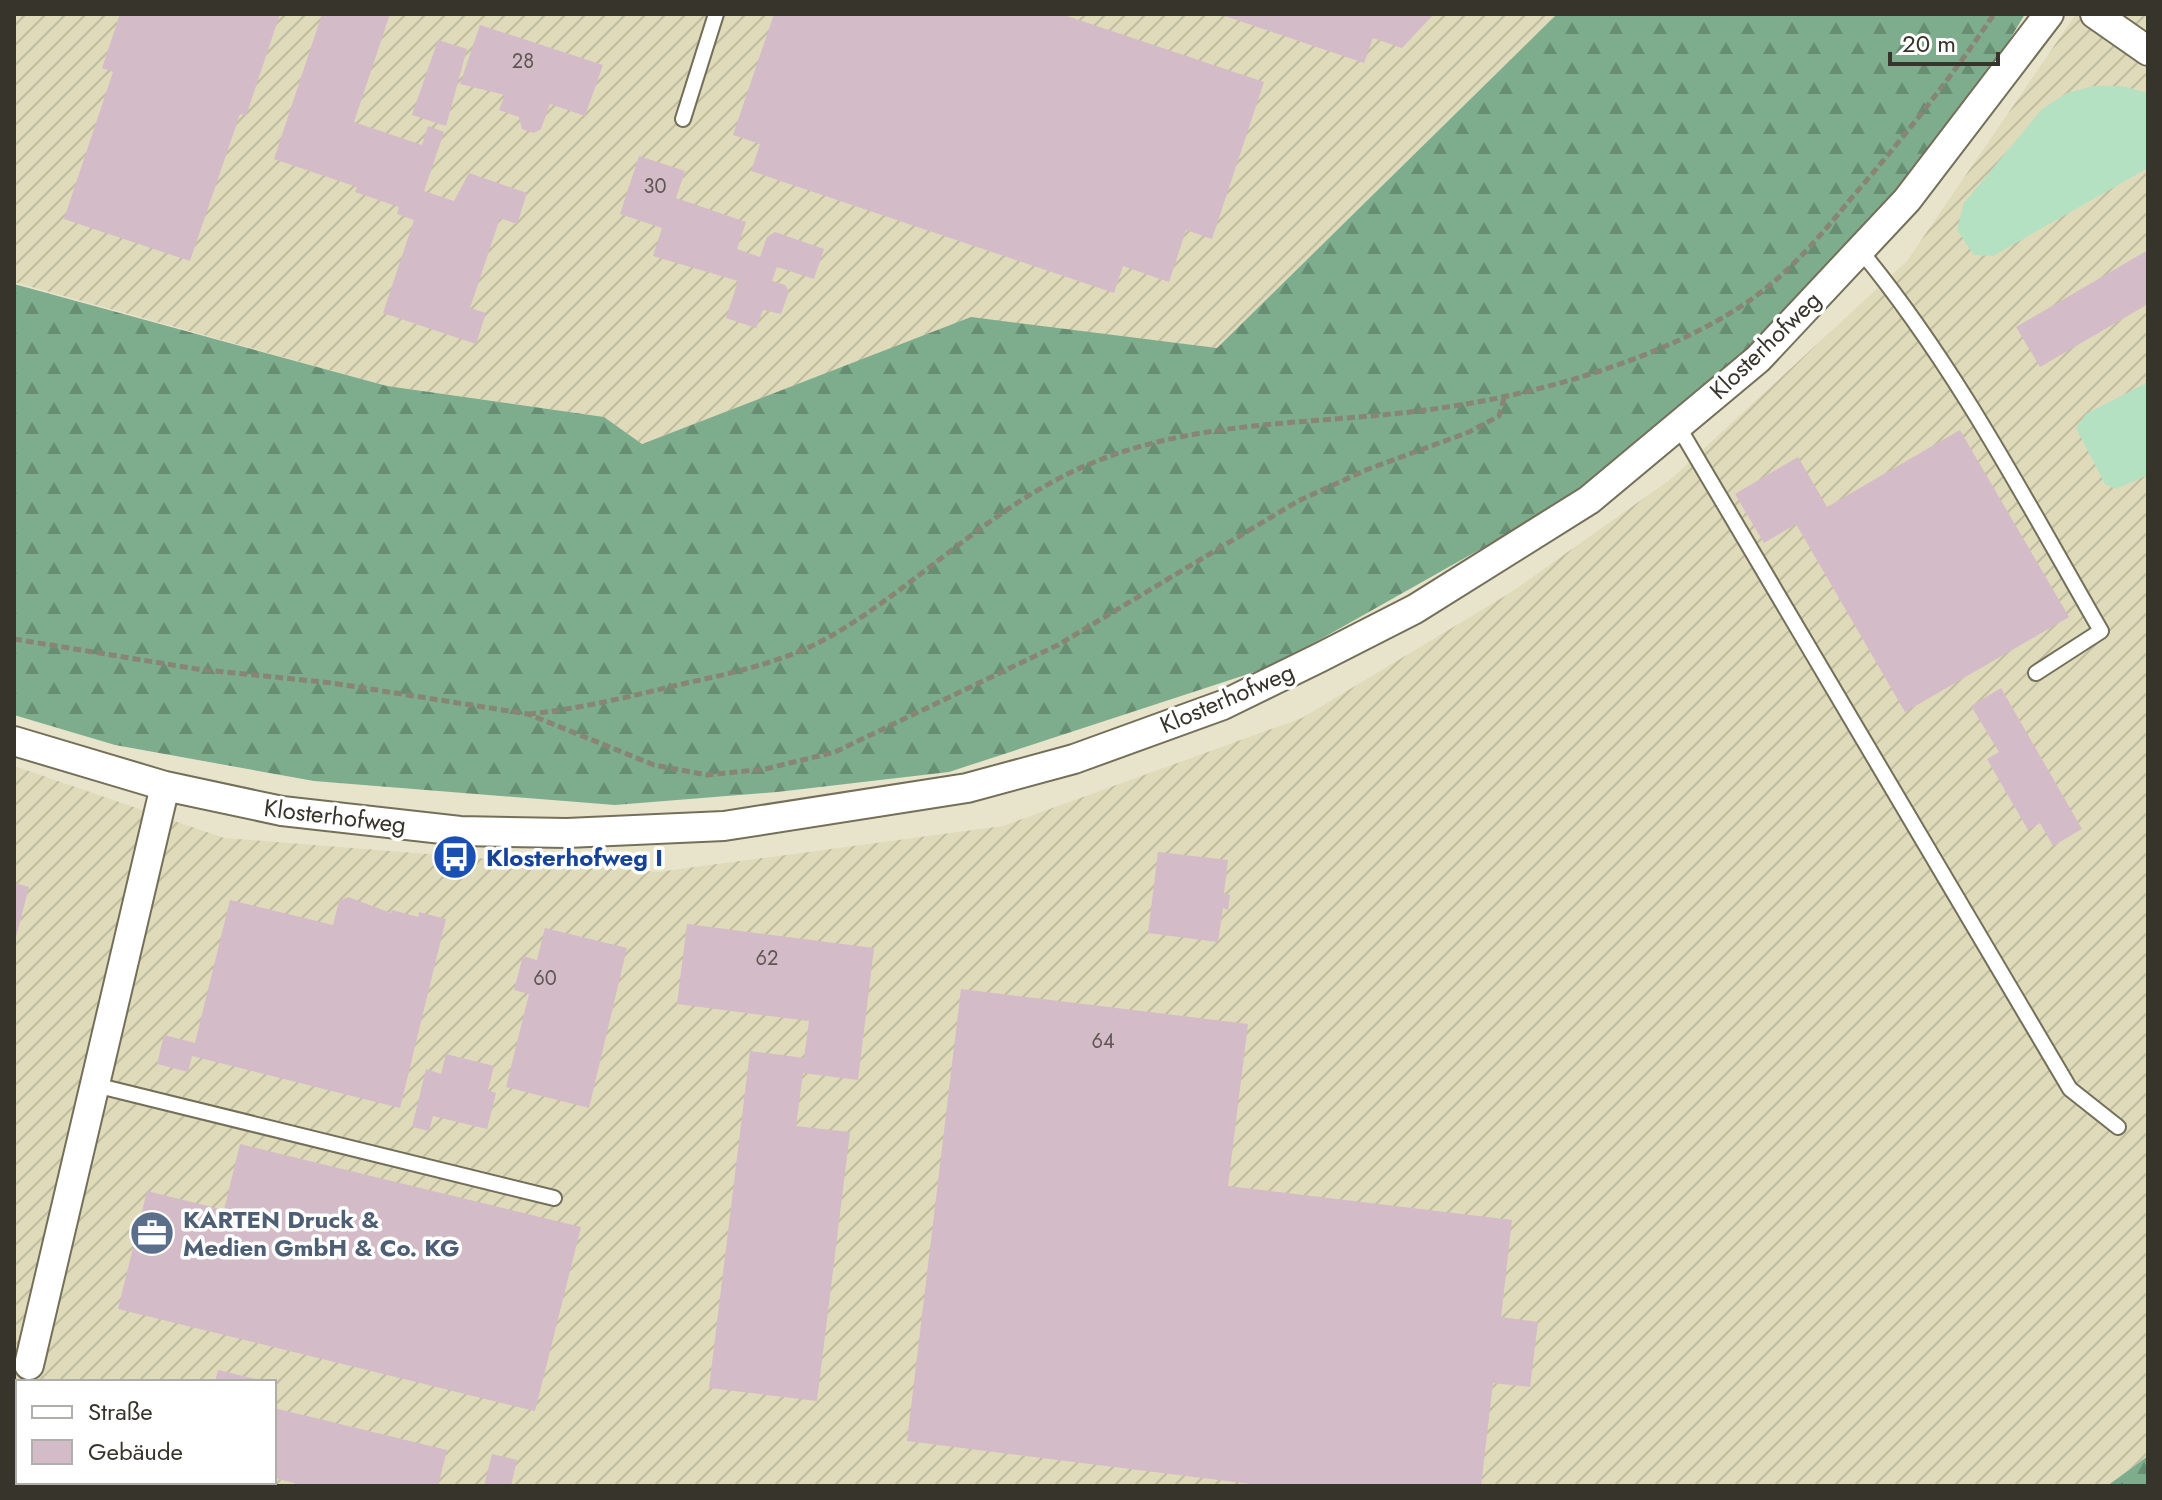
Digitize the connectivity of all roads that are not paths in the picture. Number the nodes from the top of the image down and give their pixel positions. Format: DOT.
graph roads {
  1 [pos="716,14"];
  2 [pos="2049,14"];
  3 [pos="2095,14"];
  4 [pos="2148,51"];
  5 [pos="683,119"];
  6 [pos="1860,250"];
  7 [pos="1678,426"];
  8 [pos="2036,673"];
  9 [pos="14,741"];
  10 [pos="165,786"];
  11 [pos="95,1085"];
  12 [pos="2118,1127"];
  13 [pos="554,1198"];
  14 [pos="29,1365"];
  1 -- 5 [label="lane"];
  2 -- 6 [label="street, Klosterhofweg"];
  3 -- 4 [label="street"];
  6 -- 7 [label="street, Klosterhofweg"];
  6 -- 8 [label="lane"];
  7 -- 10 [label="street, Klosterhofweg"];
  7 -- 12 [label="lane"];
  9 -- 10 [label="street, Klosterhofweg"];
  10 -- 11 [label="street"];
  11 -- 13 [label="lane"];
  11 -- 14 [label="street"];
}
